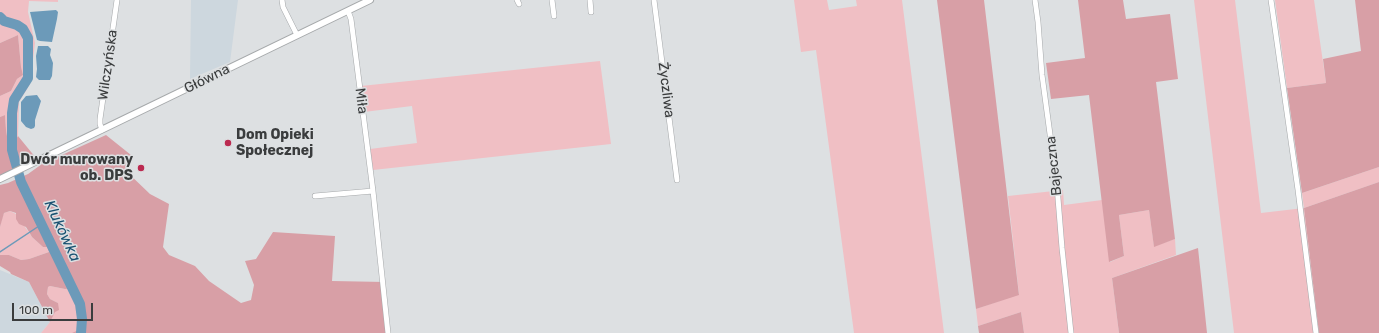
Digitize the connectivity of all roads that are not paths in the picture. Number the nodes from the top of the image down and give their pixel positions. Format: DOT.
graph roads {
  1 [pos="117,0"];
  2 [pos="282,0"];
  3 [pos="370,0"];
  4 [pos="552,0"];
  5 [pos="590,0"];
  6 [pos="654,0"];
  7 [pos="1035,0"];
  8 [pos="1271,0"];
  9 [pos="348,11"];
  10 [pos="592,12"];
  11 [pos="554,16"];
  12 [pos="297,35"];
  13 [pos="102,130"];
  14 [pos="3,178"];
  15 [pos="677,180"];
  16 [pos="373,191"];
  17 [pos="315,196"];
  18 [pos="388,333"];
  19 [pos="1071,333"];
  20 [pos="1316,333"];
  1 -- 13 [label="street, Wilczyńska"];
  2 -- 12 [label="street"];
  3 -- 9 [label="street, Główna"];
  4 -- 11 [label="street"];
  5 -- 10 [label="street"];
  6 -- 15 [label="street, Życzliwa"];
  7 -- 19 [label="street, Bajeczna"];
  8 -- 20 [label="street"];
  9 -- 12 [label="street, Główna"];
  9 -- 16 [label="street, Miła"];
  12 -- 13 [label="street, Główna"];
  13 -- 14 [label="street, Główna"];
  16 -- 17 [label="street"];
  16 -- 18 [label="street, Miła"];
}
